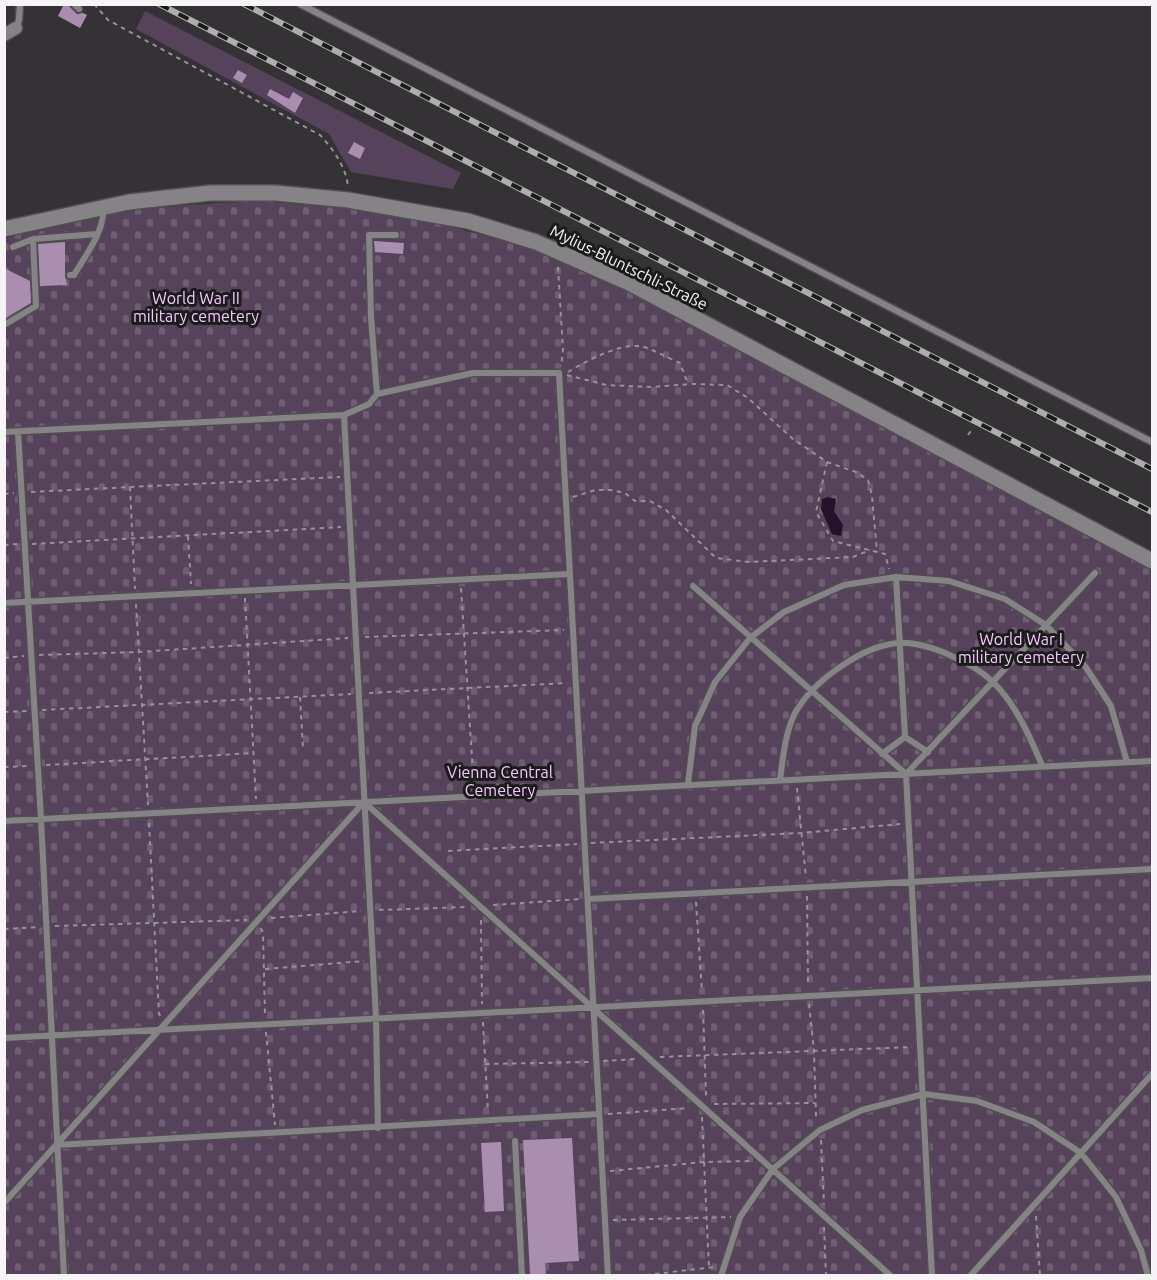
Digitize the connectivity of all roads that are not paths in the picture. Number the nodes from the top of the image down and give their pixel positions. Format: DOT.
graph roads {
  1 [pos="20,4"];
  2 [pos="300,4"];
  3 [pos="16,28"];
  4 [pos="4,35"];
  5 [pos="102,207"];
  6 [pos="4,230"];
  7 [pos="97,234"];
  8 [pos="396,235"];
  9 [pos="33,239"];
  10 [pos="14,246"];
  11 [pos="70,275"];
  12 [pos="7,323"];
  13 [pos="377,394"];
  14 [pos="344,415"];
  15 [pos="4,432"];
  16 [pos="18,432"];
  17 [pos="1152,442"];
  18 [pos="1152,561"];
  19 [pos="1095,573"];
  20 [pos="569,574"];
  21 [pos="893,577"];
  22 [pos="353,585"];
  23 [pos="693,586"];
  24 [pos="28,602"];
  25 [pos="4,603"];
  26 [pos="1046,625"];
  27 [pos="750,638"];
  28 [pos="899,643"];
  29 [pos="994,682"];
  30 [pos="811,692"];
  31 [pos="904,737"];
  32 [pos="928,752"];
  33 [pos="882,754"];
  34 [pos="1152,761"];
  35 [pos="1127,762"];
  36 [pos="1042,765"];
  37 [pos="906,774"];
  38 [pos="780,780"];
  39 [pos="688,784"];
  40 [pos="582,790"];
  41 [pos="364,802"];
  42 [pos="40,819"];
  43 [pos="4,821"];
  44 [pos="1152,869"];
  45 [pos="912,882"];
  46 [pos="589,899"];
  47 [pos="1152,978"];
  48 [pos="918,991"];
  49 [pos="592,1007"];
  50 [pos="376,1018"];
  51 [pos="157,1031"];
  52 [pos="52,1036"];
  53 [pos="4,1038"];
  54 [pos="1152,1074"];
  55 [pos="924,1094"];
  56 [pos="598,1114"];
  57 [pos="378,1128"];
  58 [pos="515,1142"];
  59 [pos="57,1145"];
  60 [pos="1081,1153"];
  61 [pos="773,1169"];
  62 [pos="4,1203"];
  63 [pos="64,1275"];
  64 [pos="522,1275"];
  65 [pos="608,1275"];
  66 [pos="721,1275"];
  67 [pos="891,1275"];
  68 [pos="932,1275"];
  69 [pos="970,1275"];
  70 [pos="1148,1275"];
  1 -- 3 [label="lane"];
  2 -- 17 [label="lane"];
  3 -- 4 [label="street"];
  5 -- 6 [label="street, Mylius-Bluntschli-Straße"];
  5 -- 7 [label="lane"];
  5 -- 18 [label="street, Mylius-Bluntschli-Straße"];
  7 -- 9 [label="lane"];
  7 -- 11 [label="lane"];
  8 -- 13 [label="lane"];
  9 -- 10 [label="lane"];
  9 -- 12 [label="lane"];
  13 -- 14 [label="lane"];
  13 -- 20 [label="lane"];
  14 -- 16 [label="lane"];
  14 -- 22 [label="lane"];
  15 -- 16 [label="lane"];
  16 -- 24 [label="lane"];
  19 -- 26 [label="lane"];
  20 -- 22 [label="lane"];
  20 -- 40 [label="lane"];
  21 -- 26 [label="lane"];
  21 -- 27 [label="lane"];
  21 -- 28 [label="lane"];
  22 -- 24 [label="lane"];
  22 -- 41 [label="lane"];
  23 -- 27 [label="lane"];
  24 -- 25 [label="lane"];
  24 -- 42 [label="lane"];
  26 -- 29 [label="lane"];
  26 -- 35 [label="lane"];
  27 -- 30 [label="lane"];
  27 -- 39 [label="lane"];
  28 -- 29 [label="lane"];
  28 -- 30 [label="lane"];
  28 -- 31 [label="lane"];
  29 -- 32 [label="lane"];
  29 -- 36 [label="lane"];
  30 -- 33 [label="lane"];
  30 -- 38 [label="lane"];
  31 -- 32 [label="lane"];
  31 -- 33 [label="lane"];
  32 -- 37 [label="lane"];
  33 -- 37 [label="lane"];
  34 -- 35 [label="lane"];
  35 -- 36 [label="lane"];
  36 -- 37 [label="lane"];
  37 -- 38 [label="lane"];
  37 -- 45 [label="lane"];
  38 -- 39 [label="lane"];
  39 -- 40 [label="lane"];
  40 -- 41 [label="lane"];
  40 -- 46 [label="lane"];
  41 -- 42 [label="lane"];
  41 -- 49 [label="lane"];
  41 -- 50 [label="lane"];
  41 -- 51 [label="lane"];
  42 -- 43 [label="lane"];
  42 -- 52 [label="lane"];
  44 -- 45 [label="lane"];
  45 -- 46 [label="lane"];
  45 -- 48 [label="lane"];
  46 -- 49 [label="lane"];
  47 -- 48 [label="lane"];
  48 -- 49 [label="lane"];
  48 -- 55 [label="lane"];
  49 -- 50 [label="lane"];
  49 -- 56 [label="lane"];
  49 -- 61 [label="lane"];
  50 -- 51 [label="lane"];
  50 -- 57 [label="lane"];
  51 -- 52 [label="lane"];
  51 -- 59 [label="lane"];
  52 -- 53 [label="lane"];
  52 -- 59 [label="lane"];
  54 -- 60 [label="lane"];
  55 -- 60 [label="lane"];
  55 -- 61 [label="lane"];
  55 -- 68 [label="lane"];
  56 -- 57 [label="lane"];
  56 -- 65 [label="lane"];
  57 -- 59 [label="lane"];
  58 -- 64 [label="lane"];
  59 -- 62 [label="lane"];
  59 -- 63 [label="lane"];
  60 -- 69 [label="lane"];
  60 -- 70 [label="lane"];
  61 -- 66 [label="lane"];
  61 -- 67 [label="lane"];
}
